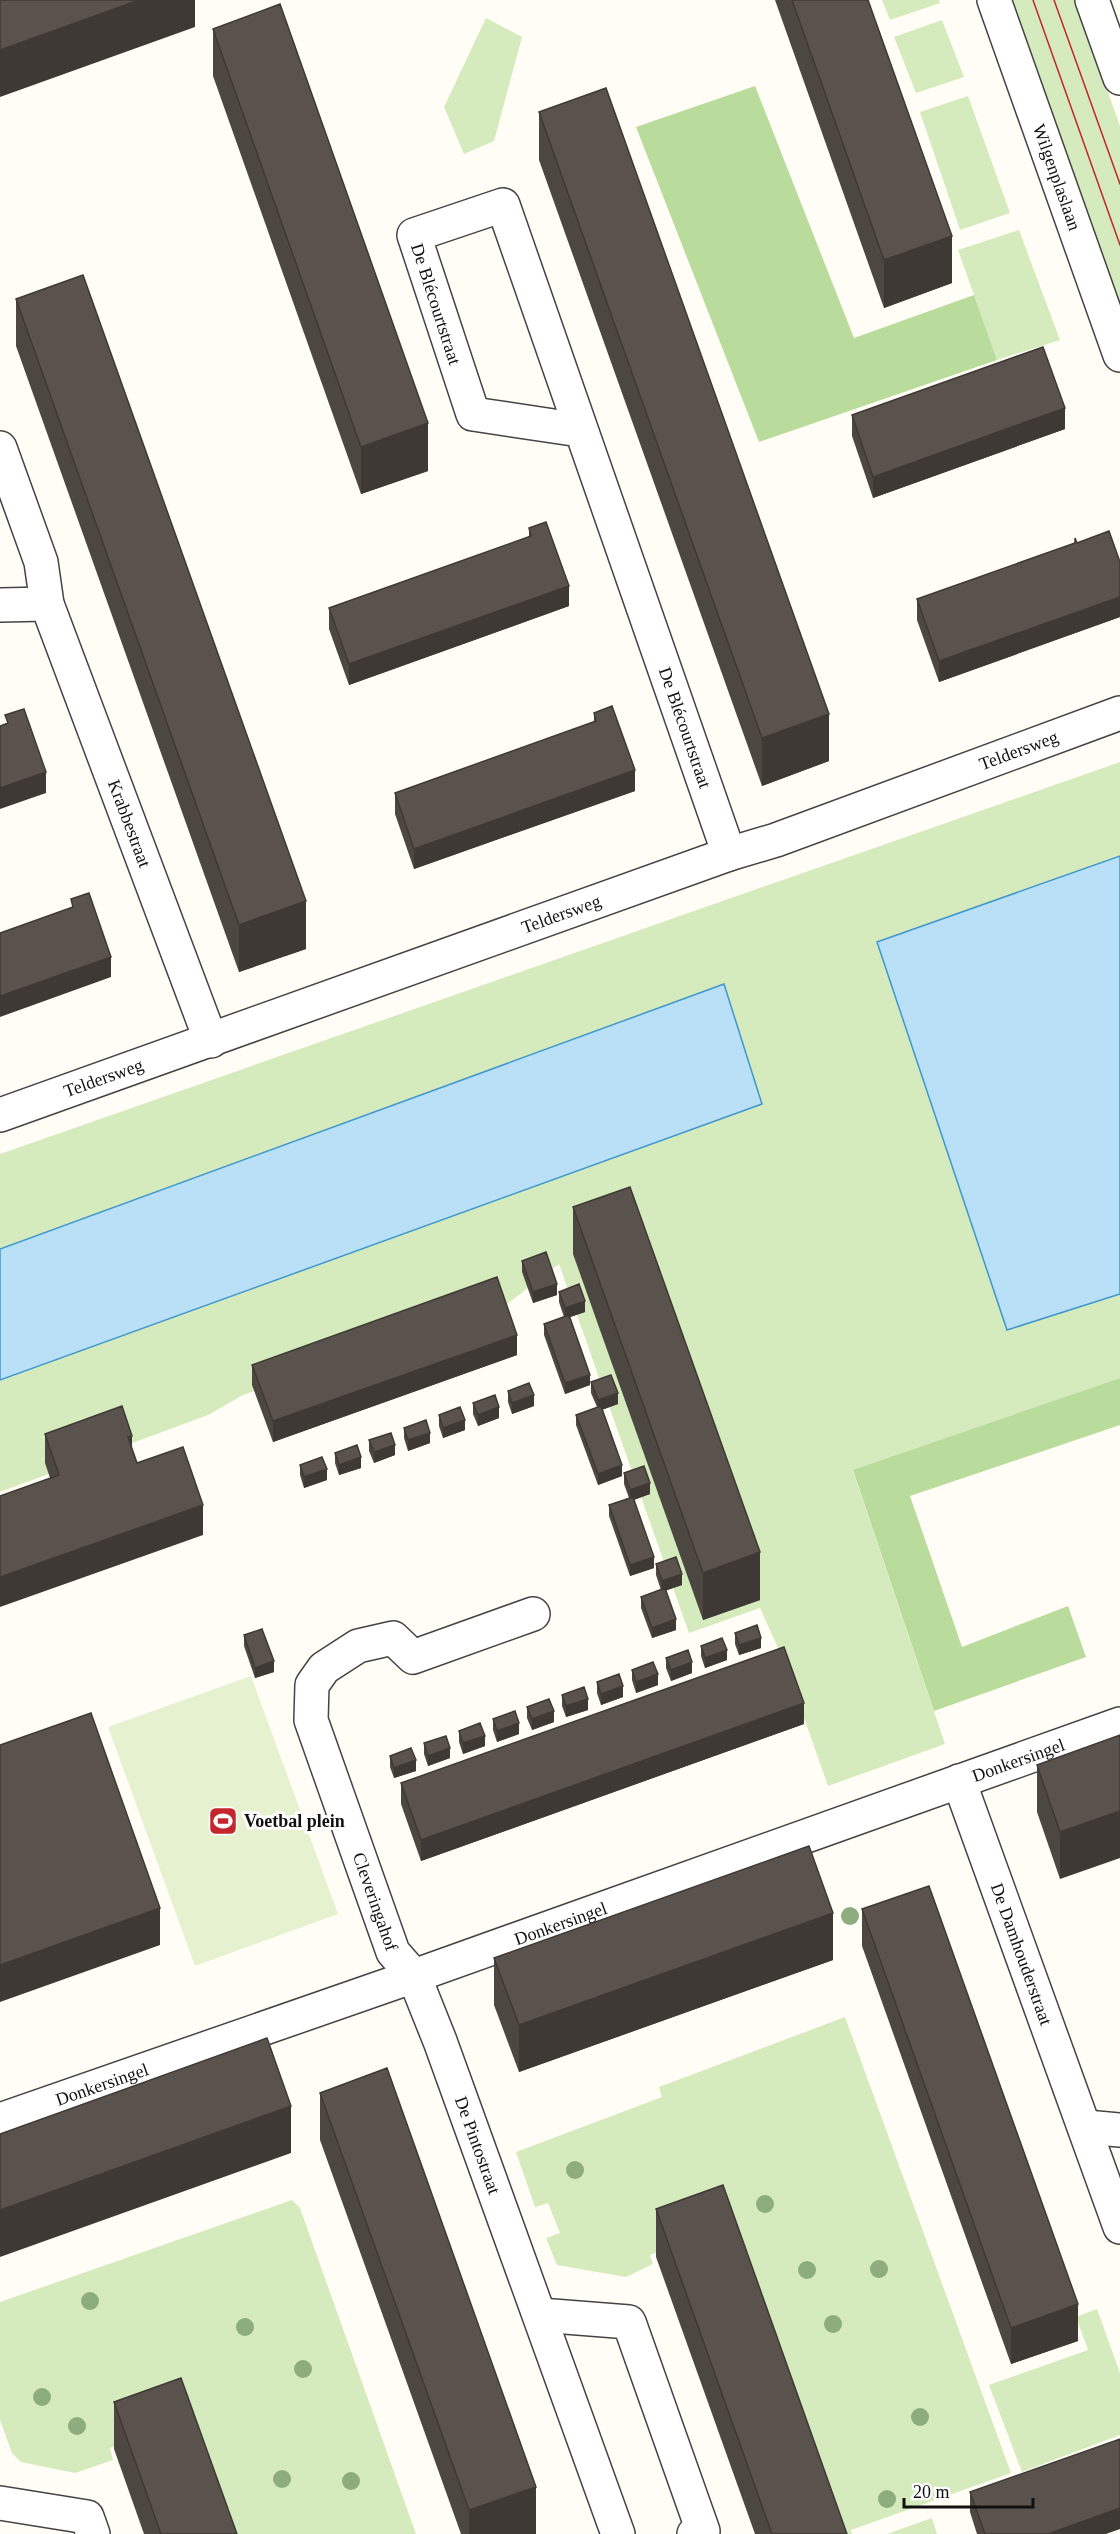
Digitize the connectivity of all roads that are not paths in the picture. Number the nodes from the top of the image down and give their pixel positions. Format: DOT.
graph roads {
  1 [pos="994,0"];
  2 [pos="1092,0"];
  3 [pos="1120,78"];
  4 [pos="1120,355"];
  5 [pos="580,430"];
  6 [pos="0,448"];
  7 [pos="47,604"];
  8 [pos="0,605"];
  9 [pos="1120,713"];
  10 [pos="729,854"];
  11 [pos="211,1041"];
  12 [pos="0,1115"];
  13 [pos="533,1614"];
  14 [pos="1120,1724"];
  15 [pos="959,1780"];
  16 [pos="414,1976"];
  17 [pos="0,2120"];
  18 [pos="1086,2127"];
  19 [pos="1120,2130"];
  20 [pos="1120,2227"];
  21 [pos="540,2315"];
  22 [pos="0,2503"];
  23 [pos="93,2534"];
  24 [pos="618,2534"];
  25 [pos="694,2534"];
  1 -- 4 [label="street, Wilgenplaslaan"];
  2 -- 3 [label="street"];
  5 -- 5 [label="street, De Blécourtstraat"];
  5 -- 10 [label="street, De Blécourtstraat"];
  6 -- 7 [label="street, Krabbestraat"];
  7 -- 8 [label="street"];
  7 -- 11 [label="street, Krabbestraat"];
  9 -- 10 [label="street, Teldersweg"];
  10 -- 11 [label="street, Teldersweg"];
  11 -- 12 [label="street, Teldersweg"];
  13 -- 16 [label="street, Cleveringahof"];
  14 -- 15 [label="street, Donkersingel"];
  15 -- 16 [label="street, Donkersingel"];
  15 -- 18 [label="street, De Damhouderstraat"];
  16 -- 17 [label="street, Donkersingel"];
  16 -- 21 [label="street, De Pintostraat"];
  18 -- 19 [label="street"];
  18 -- 20 [label="street, De Damhouderstraat"];
  21 -- 24 [label="street, De Pintostraat"];
  21 -- 25 [label="street"];
  22 -- 23 [label="street"];
}
